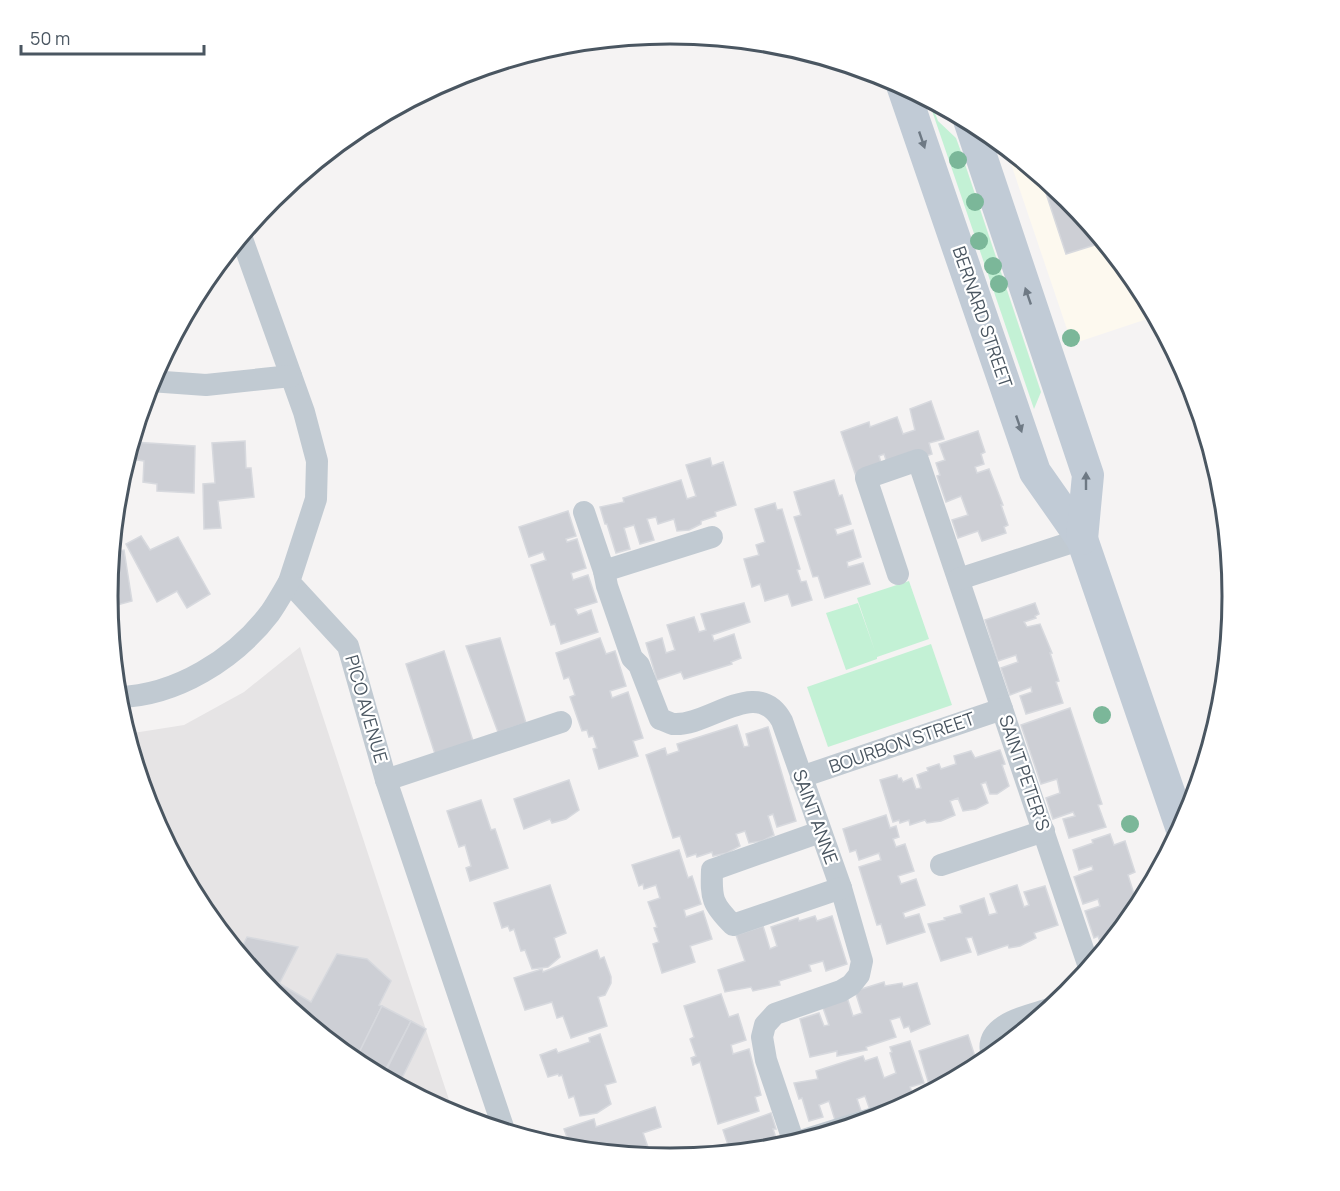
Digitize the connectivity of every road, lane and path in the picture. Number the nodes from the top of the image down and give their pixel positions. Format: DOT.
graph roads {
  1 [pos="906,97"];
  2 [pos="974,135"];
  3 [pos="244,245"];
  4 [pos="291,376"];
  5 [pos="161,382"];
  6 [pos="585,512"];
  7 [pos="712,537"];
  8 [pos="1082,539"];
  9 [pos="604,571"];
  10 [pos="898,574"];
  11 [pos="958,579"];
  12 [pos="289,582"];
  13 [pos="128,695"];
  14 [pos="1002,709"];
  15 [pos="561,722"];
  16 [pos="801,777"];
  17 [pos="386,780"];
  18 [pos="1177,814"];
  19 [pos="1044,831"];
  20 [pos="820,832"];
  21 [pos="941,865"];
  22 [pos="841,888"];
  23 [pos="1086,958"];
  24 [pos="1027,1017"];
  25 [pos="992,1043"];
  26 [pos="501,1121"];
  27 [pos="791,1134"];
  1 -- 8 [label="street, BERNARD STREET, one-way"];
  8 -- 2 [label="street, BERNARD STREET, one-way"];
  3 -- 4 [label="street"];
  4 -- 5 [label="street"];
  4 -- 12 [label="street"];
  6 -- 9 [label="street, SAINT ANNE"];
  7 -- 9 [label="street"];
  8 -- 11 [label="street"];
  8 -- 18 [label="street, BERNARD STREET"];
  9 -- 16 [label="street, SAINT ANNE"];
  10 -- 11 [label="street, SAINT PETER'S"];
  11 -- 14 [label="street, SAINT PETER'S"];
  12 -- 13 [label="street"];
  12 -- 17 [label="street, PICO AVENUE"];
  14 -- 16 [label="street, BOURBON STREET"];
  14 -- 19 [label="street, SAINT PETER'S"];
  15 -- 17 [label="street"];
  16 -- 20 [label="street, SAINT ANNE"];
  17 -- 26 [label="street, PICO AVENUE"];
  19 -- 21 [label="street"];
  19 -- 23 [label="street, SAINT PETER'S"];
  20 -- 22 [label="street, SAINT ANNE"];
  20 -- 22 [label="street"];
  22 -- 27 [label="street, SAINT ANNE"];
  24 -- 25 [label="street"];
}
